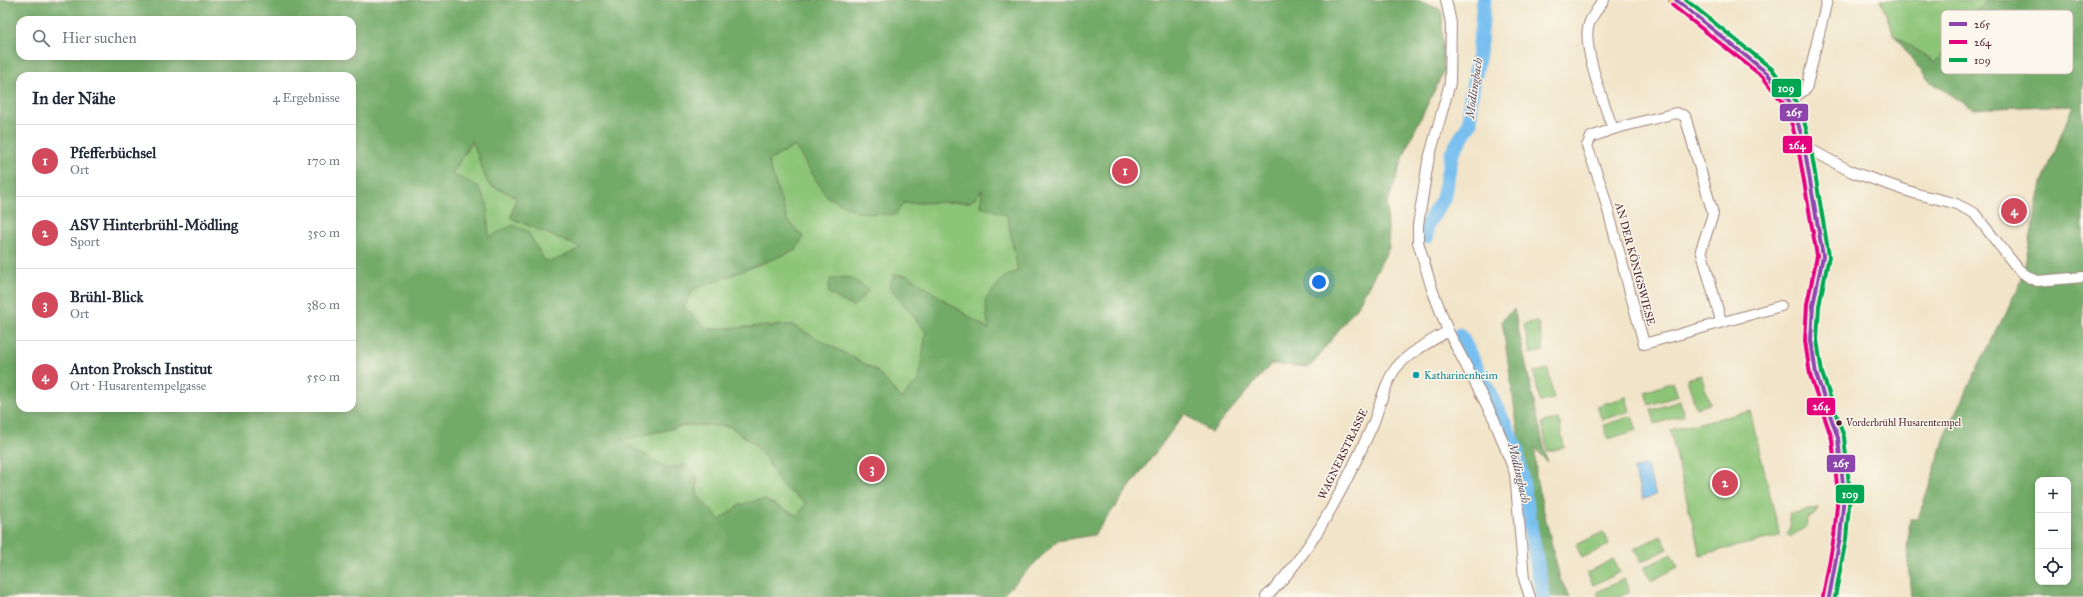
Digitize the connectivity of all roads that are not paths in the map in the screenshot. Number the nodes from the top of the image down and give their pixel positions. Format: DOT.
graph roads {
  1 [pos="1446,0"];
  2 [pos="1604,0"];
  3 [pos="1676,0"];
  4 [pos="1827,0"];
  5 [pos="1789,102"];
  6 [pos="1612,129"];
  7 [pos="1804,146"];
  8 [pos="2083,276"];
  9 [pos="1781,306"];
  10 [pos="1721,321"];
  11 [pos="1448,331"];
  12 [pos="1266,597"];
  13 [pos="1530,597"];
  14 [pos="1829,597"];
  1 -- 11 [label="street"];
  2 -- 6 [label="street"];
  3 -- 5 [label="main road"];
  4 -- 5 [label="street"];
  5 -- 7 [label="main road"];
  6 -- 10 [label="street, AN DER KÖNIGSWIESE"];
  6 -- 10 [label="street, AN DER KÖNIGSWIESE"];
  7 -- 8 [label="street"];
  7 -- 14 [label="main road"];
  9 -- 10 [label="street, AN DER KÖNIGSWIESE"];
  11 -- 12 [label="street, WAGNERSTRASSE"];
  11 -- 13 [label="street"];
}
